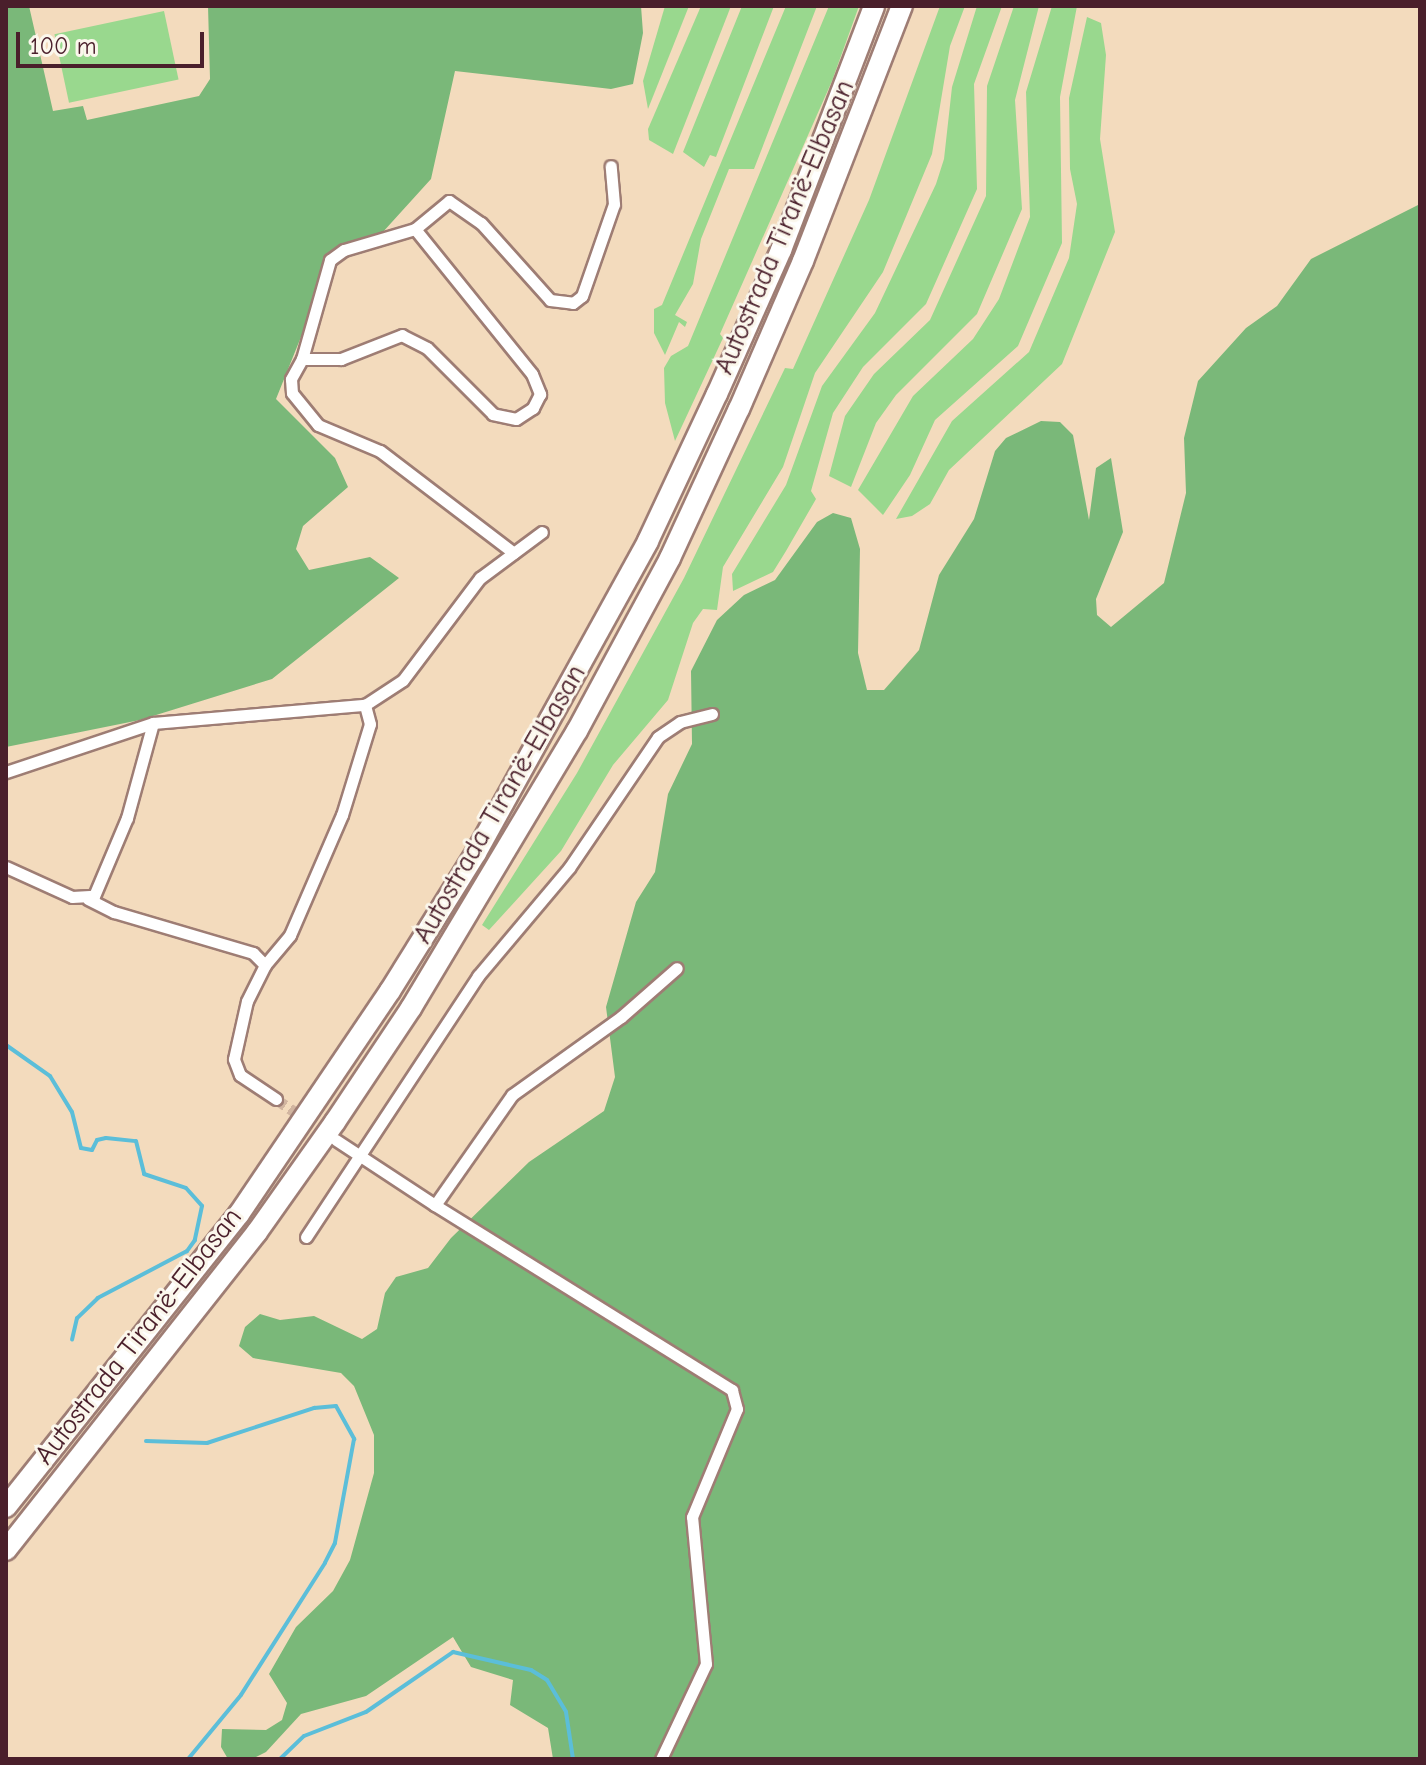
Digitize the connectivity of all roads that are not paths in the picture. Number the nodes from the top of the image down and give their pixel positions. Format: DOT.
graph roads {
  1 [pos="874,6"];
  2 [pos="902,6"];
  3 [pos="611,166"];
  4 [pos="415,229"];
  5 [pos="302,359"];
  6 [pos="542,532"];
  7 [pos="514,553"];
  8 [pos="365,705"];
  9 [pos="712,714"];
  10 [pos="153,723"];
  11 [pos="10,769"];
  12 [pos="6,867"];
  13 [pos="88,899"];
  14 [pos="265,965"];
  15 [pos="677,968"];
  16 [pos="276,1099"];
  17 [pos="336,1140"];
  18 [pos="358,1158"];
  19 [pos="435,1205"];
  20 [pos="306,1237"];
  21 [pos="6,1507"];
  22 [pos="6,1550"];
  23 [pos="661,1759"];
  1 -- 21 [label="highway, Autostrada Tiranë-Elbasan"];
  2 -- 22 [label="highway, Autostrada Tiranë-Elbasan"];
  3 -- 4 [label="street"];
  4 -- 5 [label="street"];
  4 -- 5 [label="street"];
  5 -- 7 [label="street"];
  6 -- 7 [label="street"];
  7 -- 8 [label="street"];
  8 -- 10 [label="street"];
  8 -- 14 [label="street"];
  9 -- 18 [label="street"];
  10 -- 11 [label="street"];
  10 -- 13 [label="street"];
  12 -- 13 [label="street"];
  13 -- 14 [label="street"];
  14 -- 16 [label="street"];
  15 -- 19 [label="street"];
  17 -- 18 [label="street"];
  18 -- 19 [label="street"];
  18 -- 20 [label="street"];
  19 -- 23 [label="street"];
}
